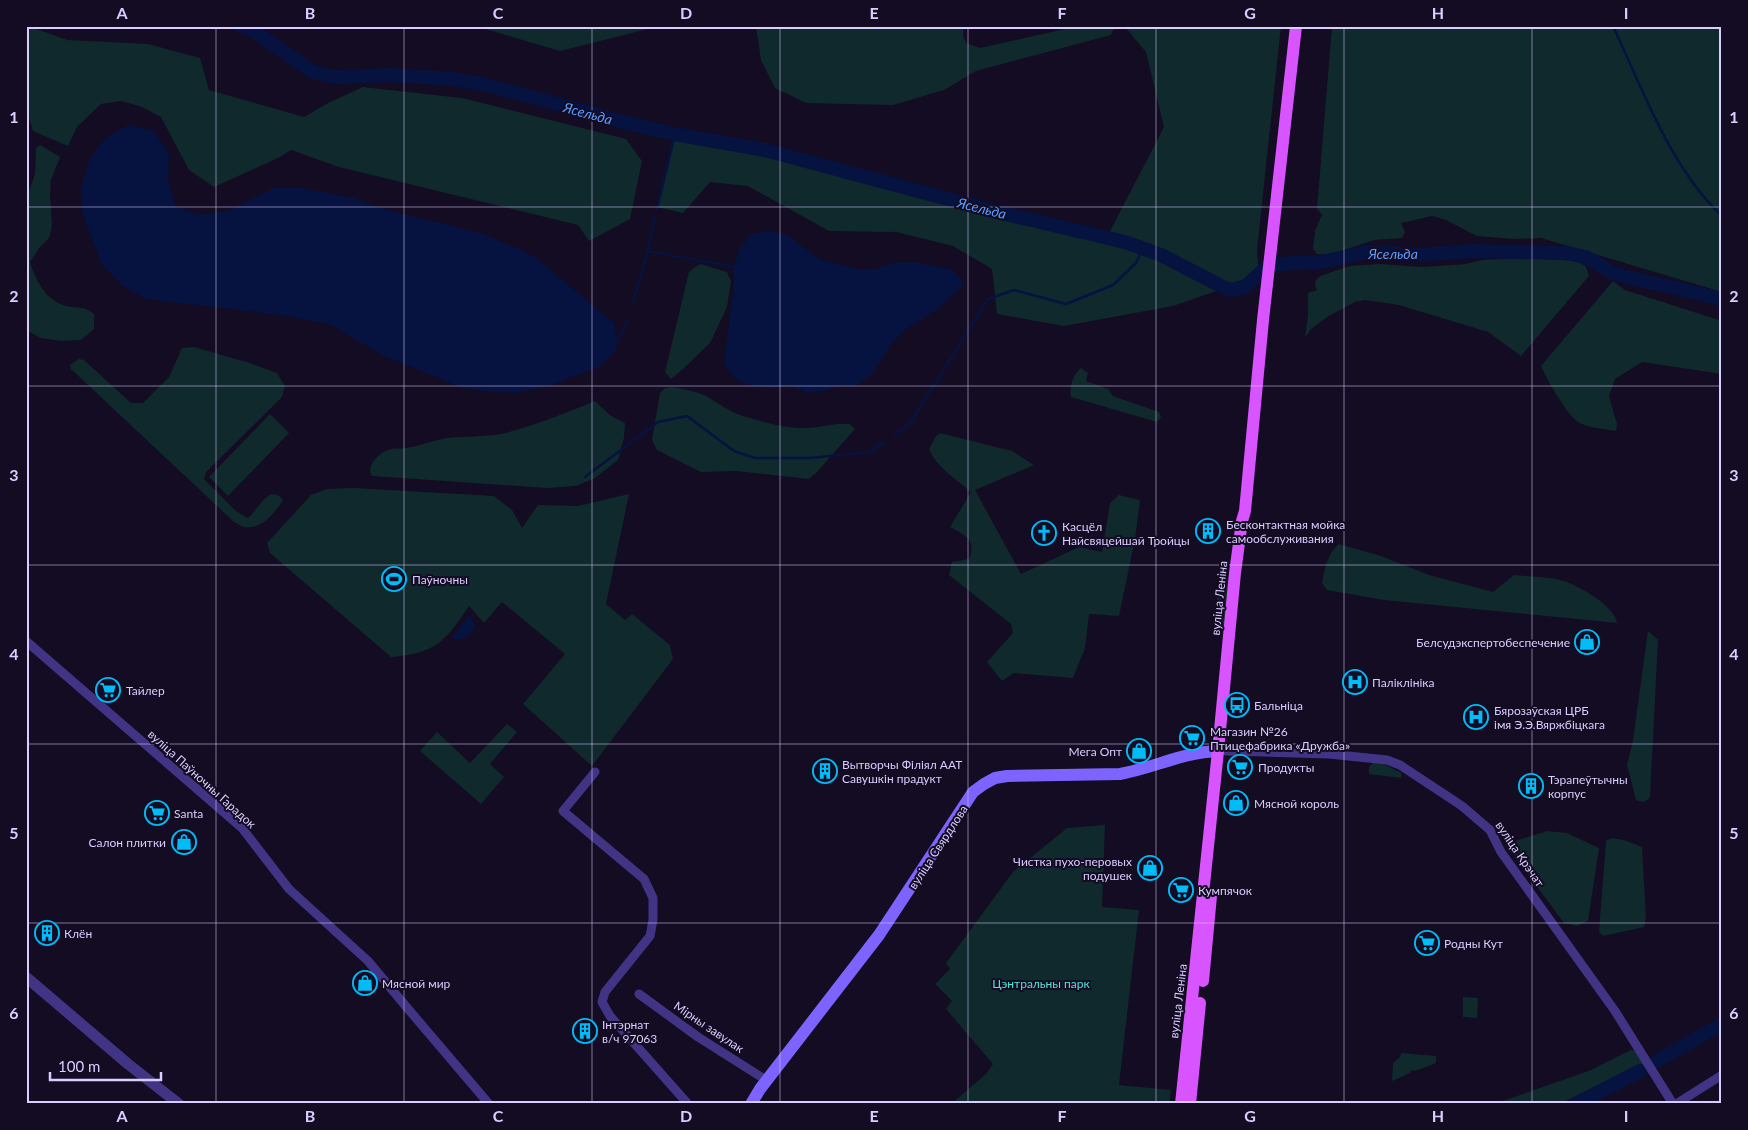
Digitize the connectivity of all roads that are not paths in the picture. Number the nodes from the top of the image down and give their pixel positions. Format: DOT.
graph roads {
  1 [pos="1296,26"];
  2 [pos="26,641"];
  3 [pos="1222,751"];
  4 [pos="595,772"];
  5 [pos="26,977"];
  6 [pos="639,994"];
  7 [pos="1722,1075"];
  8 [pos="766,1080"];
  9 [pos="179,1104"];
  10 [pos="489,1104"];
  11 [pos="688,1104"];
  12 [pos="751,1104"];
  13 [pos="1180,1104"];
  14 [pos="1190,1104"];
  15 [pos="1674,1104"];
  1 -- 3 [label="main road, вуліца Леніна"];
  2 -- 10 [label="street, вуліца Паўночны Гарадок"];
  3 -- 8 [label="main road, вуліца Свярдлова"];
  3 -- 13 [label="main road, вуліца Леніна"];
  3 -- 14 [label="main road, вуліца Леніна"];
  3 -- 15 [label="street, вуліца Крэчат"];
  4 -- 11 [label="street"];
  5 -- 9 [label="street"];
  6 -- 8 [label="street, Мірны завулак"];
  7 -- 15 [label="street"];
  8 -- 12 [label="main road, вуліца Свярдлова"];
}
